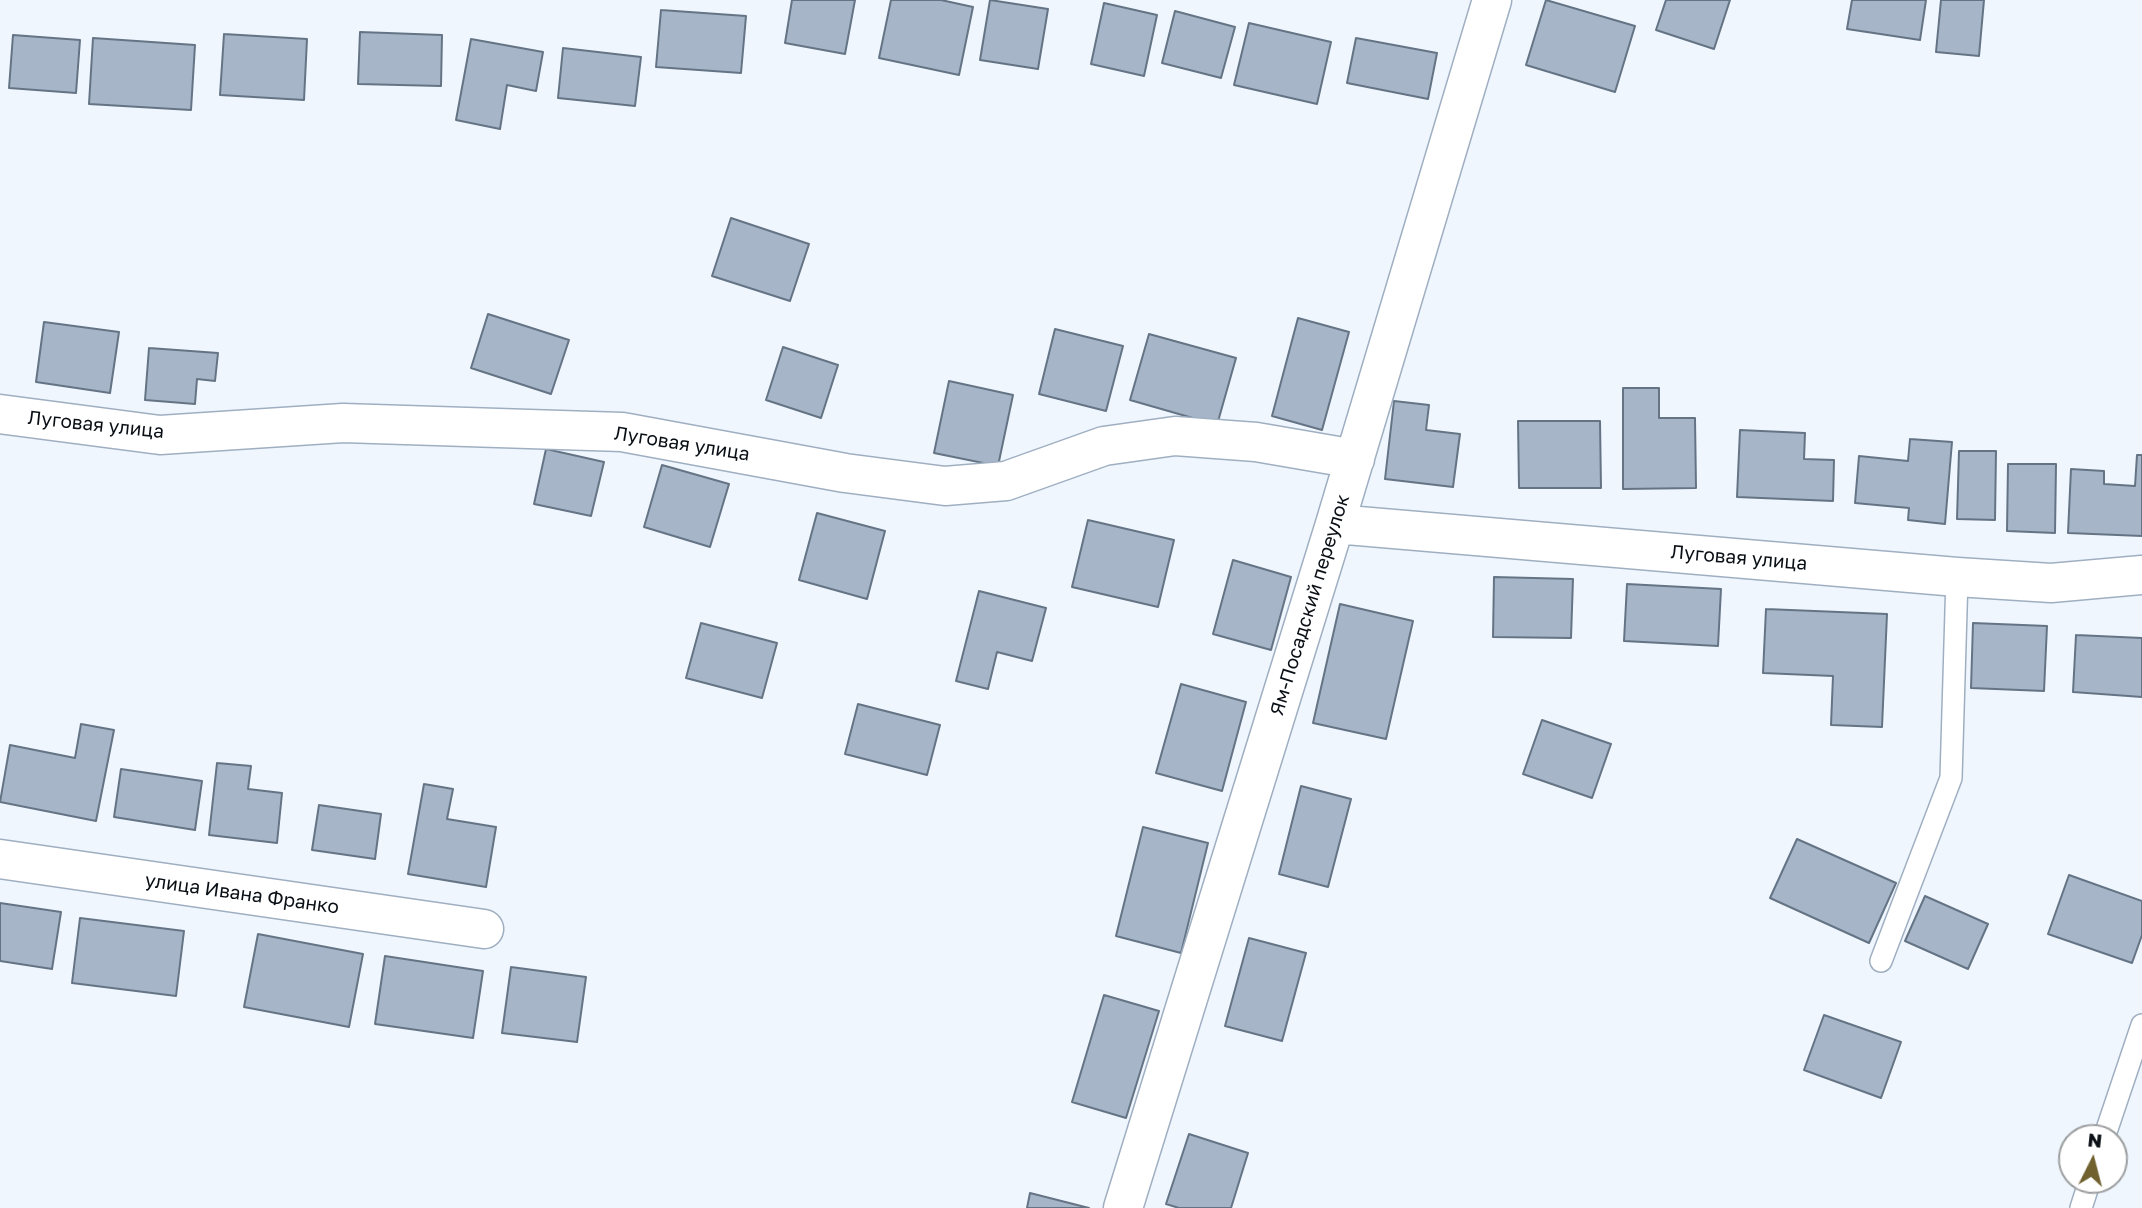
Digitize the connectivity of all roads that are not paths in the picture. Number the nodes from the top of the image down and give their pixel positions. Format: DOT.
graph roads {
  1 [pos="1492,0"];
  2 [pos="0,414"];
  3 [pos="1355,459"];
  4 [pos="1335,524"];
  5 [pos="2142,575"];
  6 [pos="1957,577"];
  7 [pos="0,859"];
  8 [pos="484,929"];
  9 [pos="1881,961"];
  10 [pos="2142,1025"];
  11 [pos="2109,1124"];
  12 [pos="1123,1208"];
  1 -- 3 [label="street, Ям-Посадский переулок"];
  2 -- 3 [label="street, Луговая улица"];
  3 -- 4 [label="street, Ям-Посадский переулок"];
  4 -- 6 [label="street, Луговая улица"];
  4 -- 12 [label="street, Ям-Посадский переулок"];
  5 -- 6 [label="street, Луговая улица"];
  6 -- 9 [label="lane"];
  7 -- 8 [label="street, улица Ивана Франко"];
  10 -- 11 [label="lane"];
}
